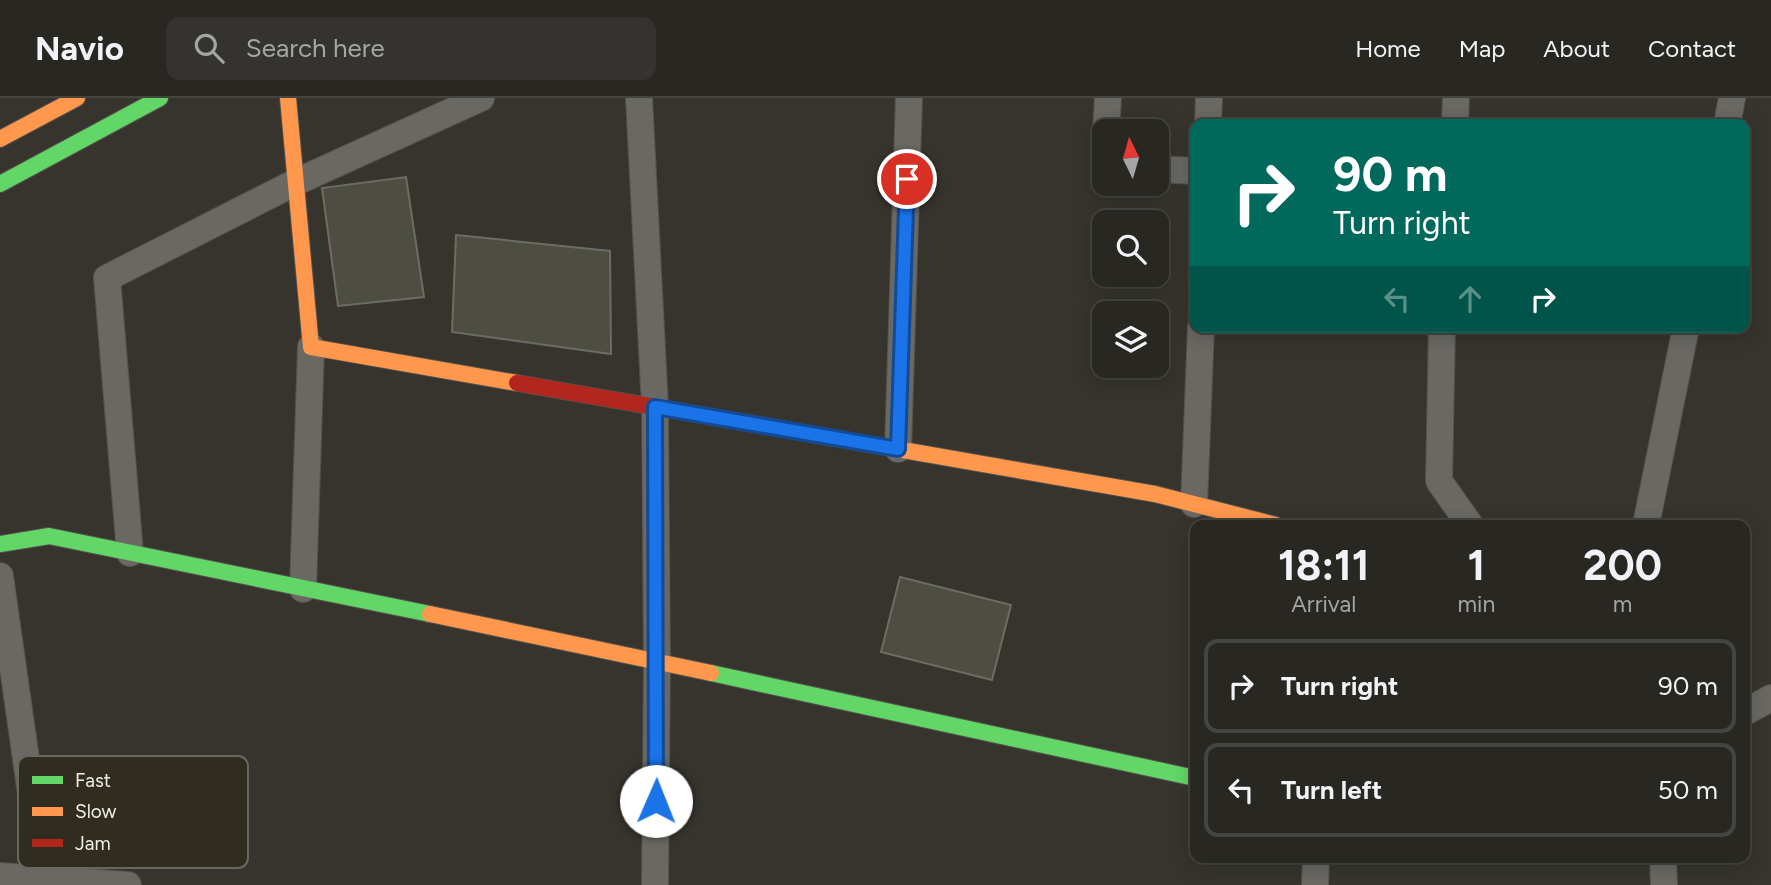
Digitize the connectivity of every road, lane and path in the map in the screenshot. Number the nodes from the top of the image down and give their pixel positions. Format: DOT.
graph roads {
  1 [pos="77,98"];
  2 [pos="160,98"];
  3 [pos="288,98"];
  4 [pos="481,98"];
  5 [pos="639,98"];
  6 [pos="909,98"];
  7 [pos="1108,98"];
  8 [pos="1209,98"];
  9 [pos="1456,98"];
  10 [pos="1732,98"];
  11 [pos="1107,119"];
  12 [pos="1208,119"];
  13 [pos="1455,119"];
  14 [pos="1728,119"];
  15 [pos="0,139"];
  16 [pos="1169,170"];
  17 [pos="1190,171"];
  18 [pos="294,183"];
  19 [pos="0,184"];
  20 [pos="1201,333"];
  21 [pos="1442,333"];
  22 [pos="1685,333"];
  23 [pos="311,347"];
  24 [pos="655,407"];
  25 [pos="898,449"];
  26 [pos="1194,504"];
  27 [pos="1256,520"];
  28 [pos="1466,520"];
  29 [pos="1647,520"];
  30 [pos="0,544"];
  31 [pos="130,553"];
  32 [pos="0,576"];
  33 [pos="303,589"];
  34 [pos="657,662"];
  35 [pos="1771,698"];
  36 [pos="1750,709"];
  37 [pos="26,756"];
  38 [pos="1190,777"];
  39 [pos="1316,863"];
  40 [pos="1663,863"];
  41 [pos="41,868"];
  42 [pos="0,876"];
  43 [pos="43,879"];
  44 [pos="128,885"];
  45 [pos="655,885"];
  46 [pos="1315,885"];
  47 [pos="1664,885"];
  1 -- 15 [label="street"];
  2 -- 19 [label="street"];
  3 -- 18 [label="street"];
  4 -- 18 [label="street"];
  5 -- 24 [label="street"];
  6 -- 25 [label="street"];
  7 -- 11 [label="street"];
  8 -- 12 [label="street"];
  9 -- 13 [label="street"];
  10 -- 14 [label="street"];
  16 -- 17 [label="street"];
  18 -- 23 [label="street"];
  18 -- 31 [label="street"];
  20 -- 26 [label="street"];
  21 -- 28 [label="street"];
  22 -- 29 [label="street"];
  23 -- 24 [label="street"];
  23 -- 33 [label="street"];
  24 -- 25 [label="street"];
  24 -- 34 [label="street"];
  25 -- 26 [label="street"];
  26 -- 27 [label="street"];
  30 -- 31 [label="street"];
  31 -- 33 [label="street"];
  32 -- 37 [label="street"];
  33 -- 34 [label="street"];
  34 -- 38 [label="street"];
  34 -- 45 [label="street"];
  35 -- 36 [label="street"];
  39 -- 46 [label="street"];
  40 -- 47 [label="street"];
  41 -- 43 [label="street"];
  42 -- 43 [label="street"];
  43 -- 44 [label="street"];
}
